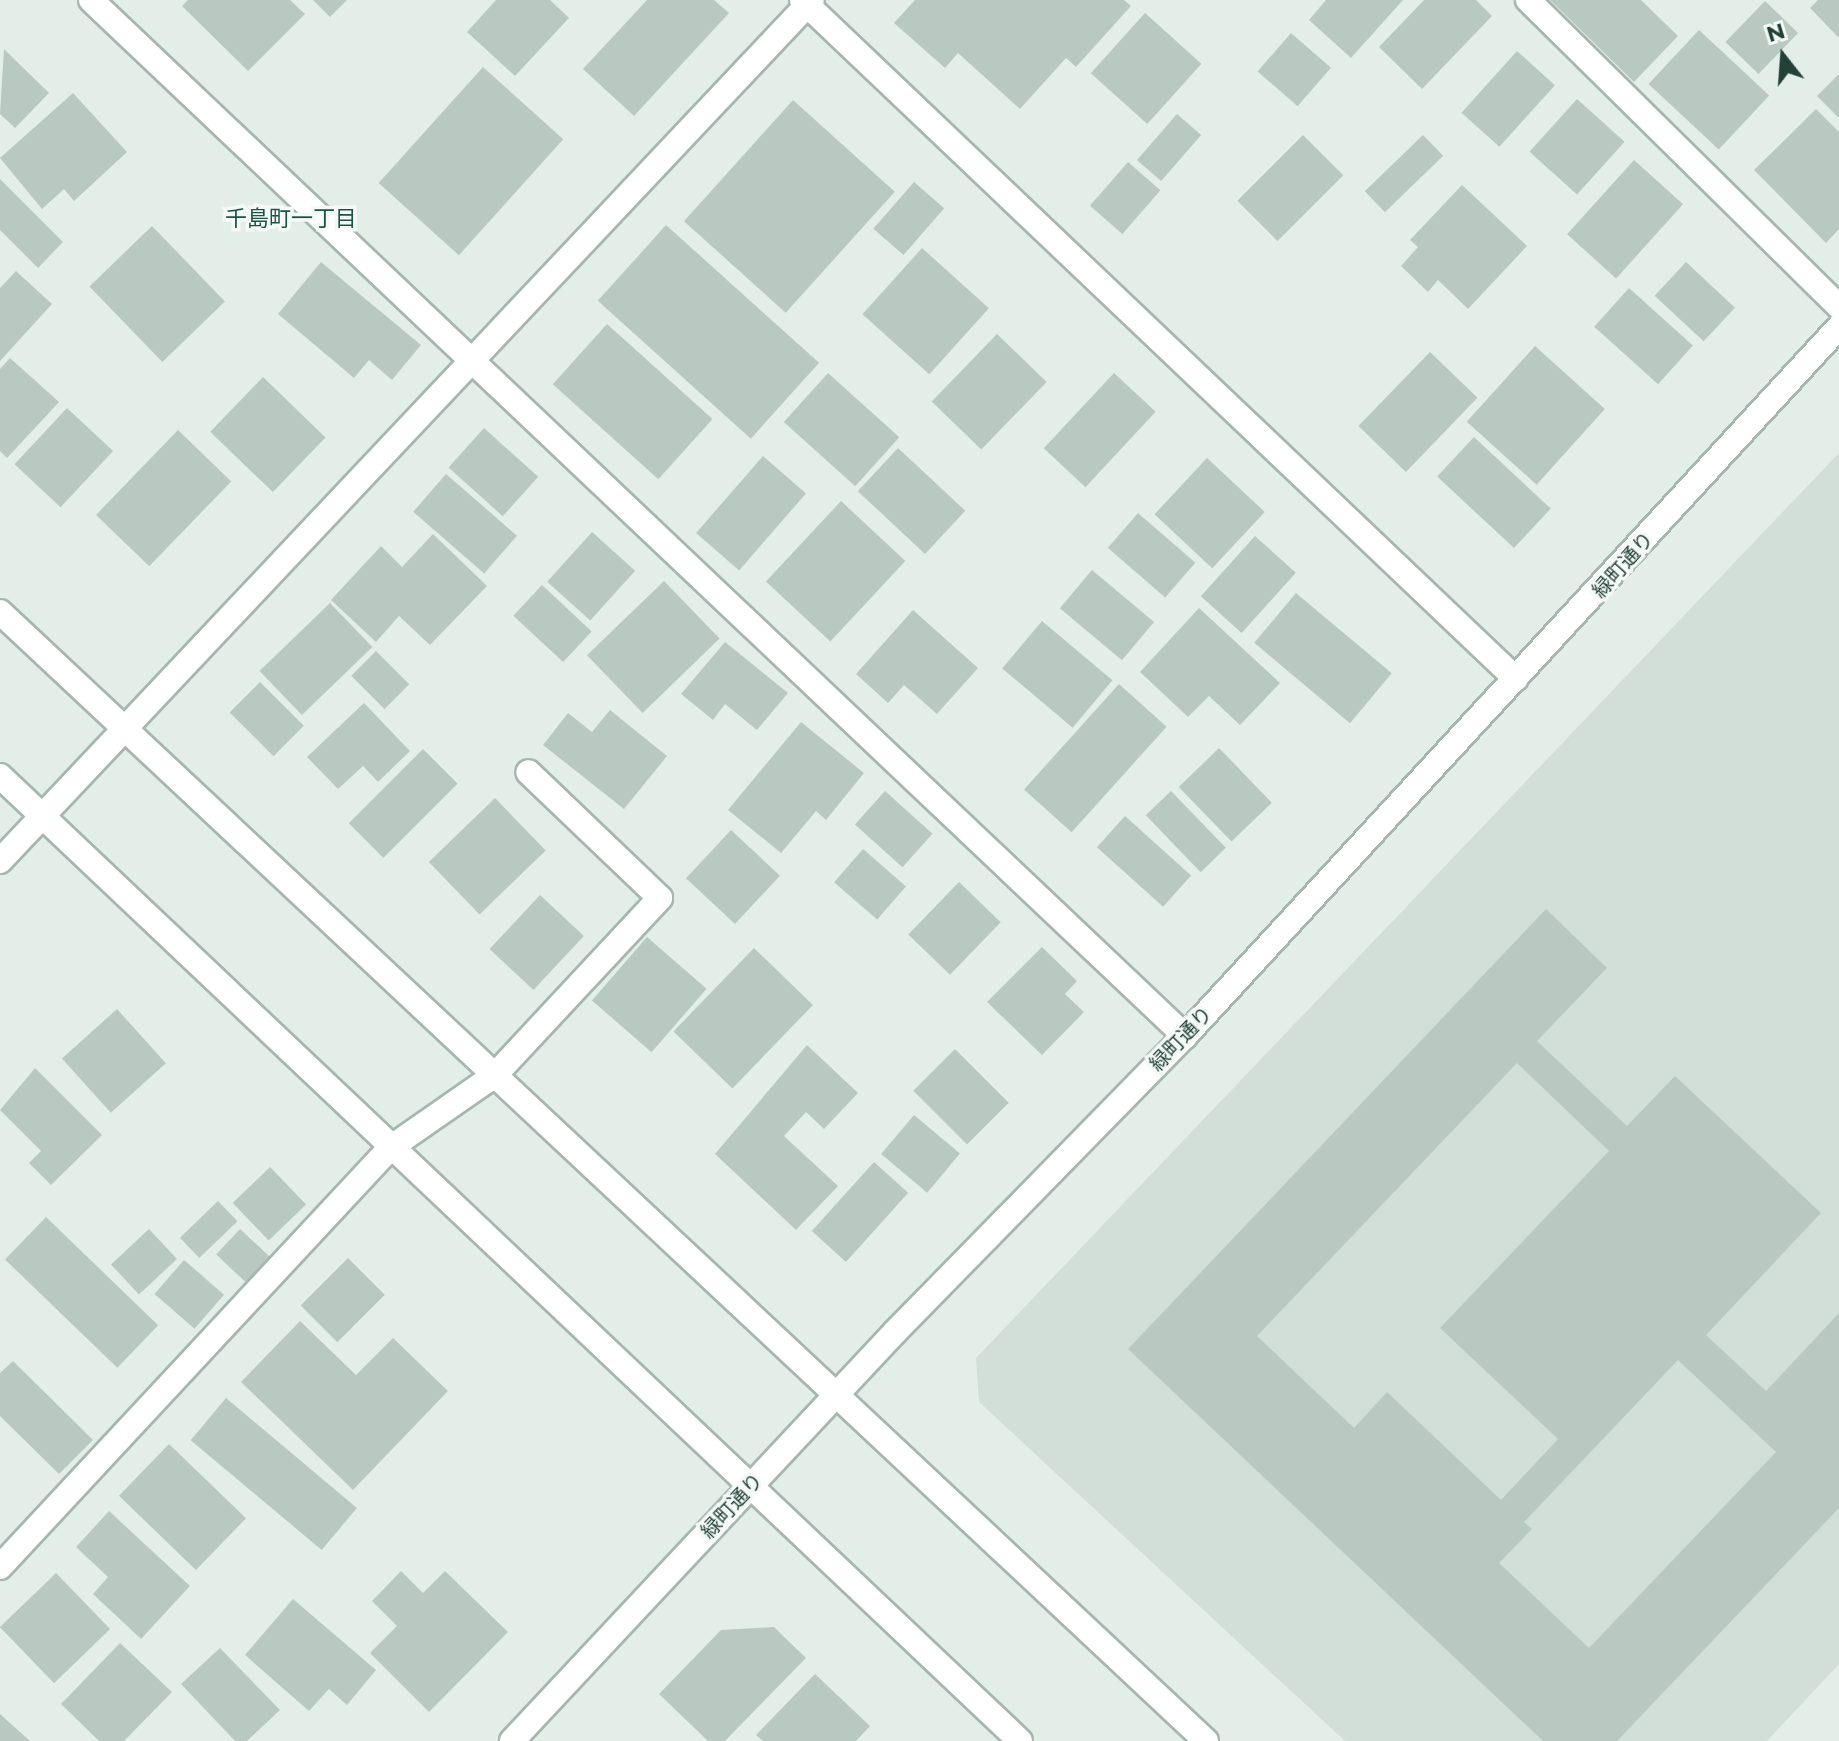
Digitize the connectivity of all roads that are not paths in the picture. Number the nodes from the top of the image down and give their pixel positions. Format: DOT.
graph roads {
  1 [pos="91,0"];
  2 [pos="1528,0"];
  3 [pos="807,2"];
  4 [pos="1839,307"];
  5 [pos="1839,327"];
  6 [pos="474,358"];
  7 [pos="0,612"];
  8 [pos="1516,679"];
  9 [pos="126,732"];
  10 [pos="528,772"];
  11 [pos="0,776"];
  12 [pos="43,817"];
  13 [pos="0,861"];
  14 [pos="1185,1036"];
  15 [pos="495,1075"];
  16 [pos="390,1148"];
  17 [pos="835,1396"];
  18 [pos="754,1483"];
  19 [pos="0,1567"];
  20 [pos="512,1741"];
  21 [pos="1020,1741"];
  22 [pos="1206,1741"];
  1 -- 6 [label="street"];
  2 -- 4 [label="street"];
  3 -- 6 [label="street"];
  3 -- 8 [label="street"];
  5 -- 8 [label="street, 緑町通り"];
  6 -- 9 [label="street"];
  6 -- 14 [label="street"];
  7 -- 9 [label="street"];
  8 -- 14 [label="street, 緑町通り"];
  9 -- 12 [label="street"];
  9 -- 15 [label="street"];
  10 -- 15 [label="street"];
  11 -- 12 [label="street"];
  12 -- 13 [label="street"];
  12 -- 16 [label="street"];
  14 -- 17 [label="street, 緑町通り"];
  15 -- 16 [label="street"];
  15 -- 17 [label="street"];
  16 -- 18 [label="street"];
  16 -- 19 [label="street"];
  17 -- 18 [label="street, 緑町通り"];
  17 -- 22 [label="street"];
  18 -- 20 [label="street, 緑町通り"];
  18 -- 21 [label="street"];
}
